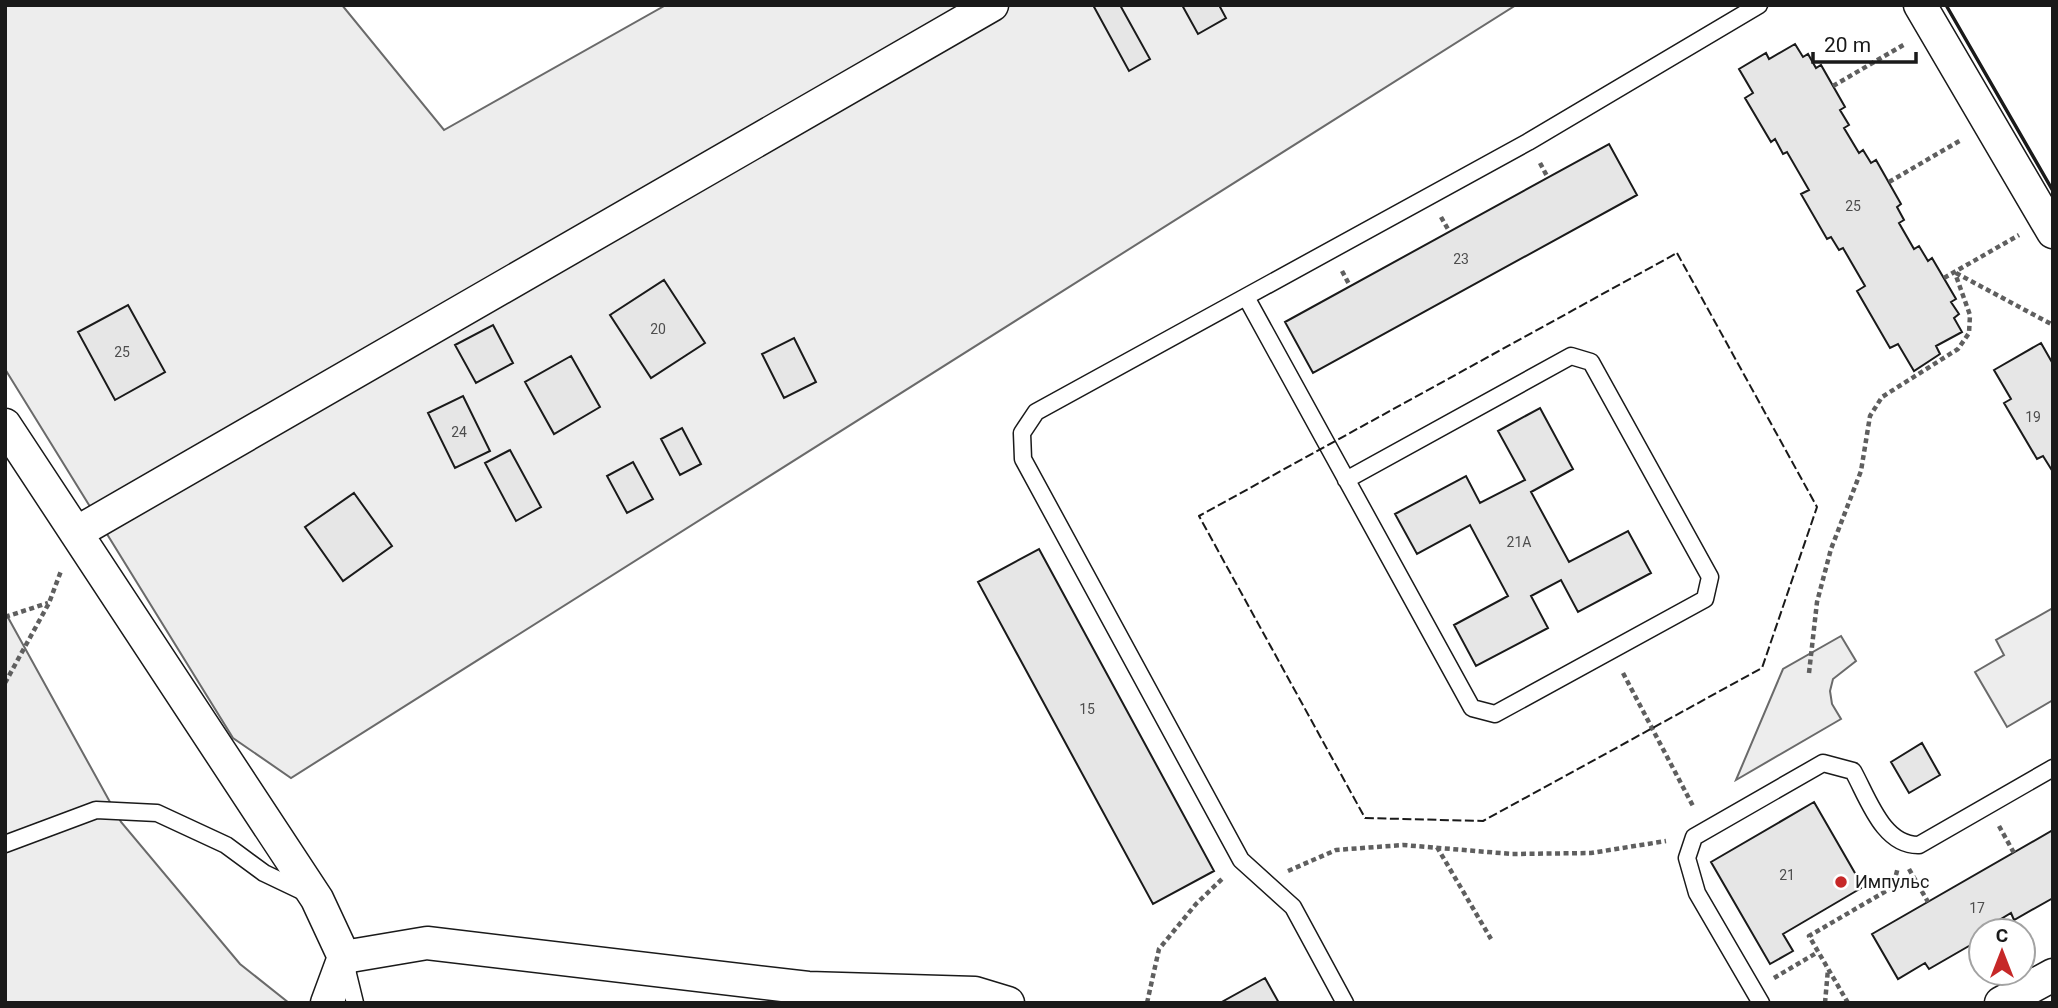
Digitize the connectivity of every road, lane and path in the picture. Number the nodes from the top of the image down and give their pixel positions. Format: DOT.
graph roads {
  1 [pos="992,5"];
  2 [pos="1759,5"];
  3 [pos="1920,5"];
  4 [pos="1903,45"];
  5 [pos="1833,86"];
  6 [pos="1961,140"];
  7 [pos="1889,182"];
  8 [pos="2053,232"];
  9 [pos="2019,235"];
  10 [pos="1955,273"];
  11 [pos="1944,278"];
  12 [pos="1246,297"];
  13 [pos="2053,325"];
  14 [pos="5,425"];
  15 [pos="1346,480"];
  16 [pos="76,533"];
  17 [pos="49,603"];
  18 [pos="5,617"];
  19 [pos="1611,650"];
  20 [pos="1809,673"];
  21 [pos="5,683"];
  22 [pos="2053,768"];
  23 [pos="1700,833"];
  24 [pos="5,844"];
  25 [pos="1437,848"];
  26 [pos="1903,850"];
  27 [pos="1241,860"];
  28 [pos="1264,881"];
  29 [pos="317,899"];
  30 [pos="1928,902"];
  31 [pos="1491,939"];
  32 [pos="1818,952"];
  33 [pos="344,957"];
  34 [pos="1828,968"];
  35 [pos="2053,975"];
  36 [pos="1757,996"];
  37 [pos="327,1003"];
  38 [pos="355,1003"];
  39 [pos="1008,1003"];
  40 [pos="1147,1003"];
  41 [pos="1345,1003"];
  42 [pos="1825,1003"];
  43 [pos="1848,1003"];
  44 [pos="2001,1003"];
  1 -- 16 [label="street"];
  2 -- 12 [label="lane"];
  3 -- 8 [label="street"];
  4 -- 5 [label="path"];
  6 -- 7 [label="path"];
  9 -- 10 [label="path"];
  10 -- 11 [label="path"];
  10 -- 13 [label="path"];
  10 -- 20 [label="path"];
  12 -- 15 [label="lane"];
  12 -- 27 [label="lane"];
  14 -- 16 [label="street"];
  15 -- 19 [label="lane"];
  15 -- 19 [label="lane"];
  16 -- 17 [label="path"];
  16 -- 29 [label="street"];
  17 -- 18 [label="path"];
  17 -- 21 [label="path"];
  19 -- 23 [label="path"];
  22 -- 26 [label="lane"];
  23 -- 25 [label="path"];
  23 -- 26 [label="lane"];
  23 -- 36 [label="lane"];
  24 -- 29 [label="lane"];
  25 -- 28 [label="path"];
  25 -- 31 [label="path"];
  26 -- 30 [label="path"];
  26 -- 32 [label="path"];
  27 -- 28 [label="lane"];
  27 -- 40 [label="path"];
  28 -- 41 [label="lane"];
  29 -- 33 [label="street"];
  32 -- 34 [label="path"];
  32 -- 36 [label="path"];
  33 -- 37 [label="street"];
  33 -- 38 [label="lane"];
  33 -- 39 [label="street"];
  34 -- 42 [label="path"];
  34 -- 43 [label="path"];
  35 -- 44 [label="street"];
}
